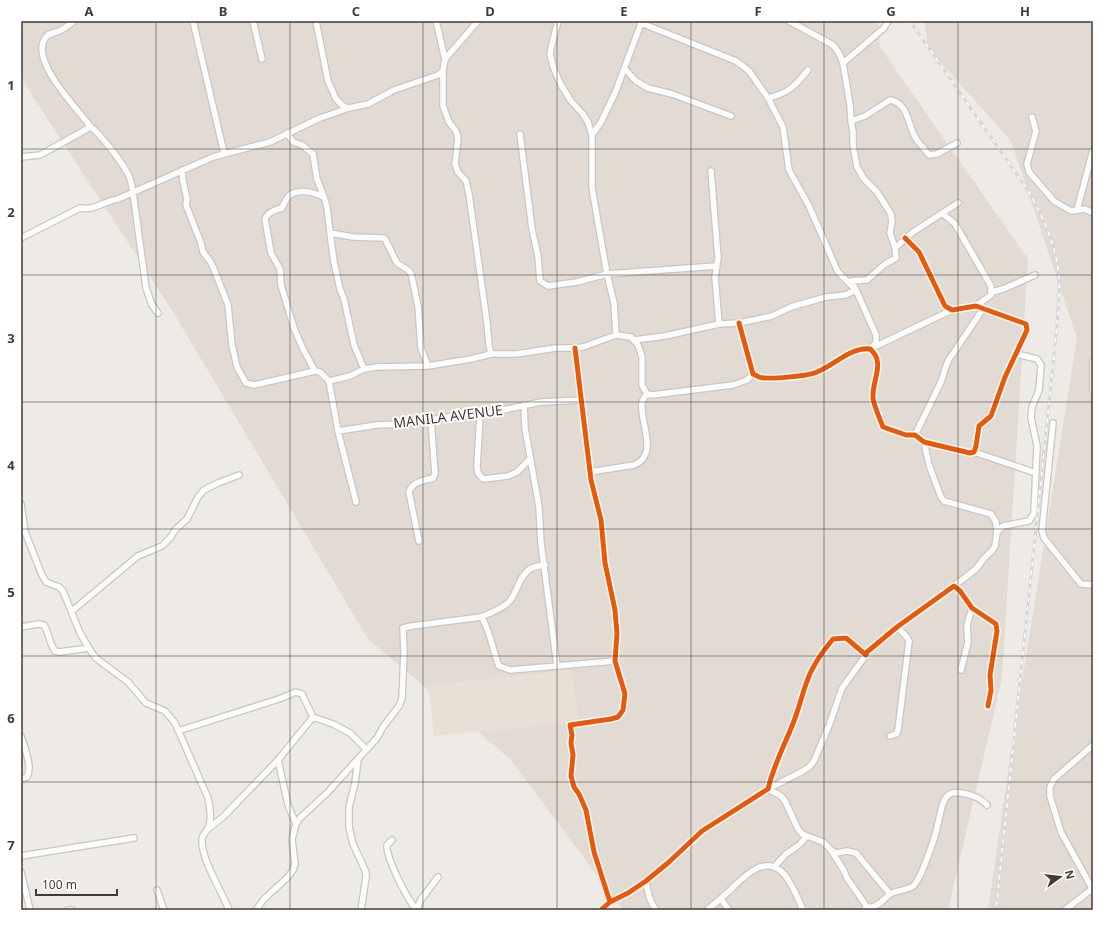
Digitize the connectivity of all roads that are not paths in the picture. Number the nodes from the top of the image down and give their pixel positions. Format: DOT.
graph roads {
  1 [pos="74,21"];
  2 [pos="194,21"];
  3 [pos="253,21"];
  4 [pos="316,21"];
  5 [pos="436,21"];
  6 [pos="478,21"];
  7 [pos="558,21"];
  8 [pos="789,21"];
  9 [pos="888,21"];
  10 [pos="641,22"];
  11 [pos="262,59"];
  12 [pos="445,59"];
  13 [pos="843,63"];
  14 [pos="624,69"];
  15 [pos="808,70"];
  16 [pos="444,71"];
  17 [pos="768,98"];
  18 [pos="349,108"];
  19 [pos="732,116"];
  20 [pos="1032,117"];
  21 [pos="851,121"];
  22 [pos="90,126"];
  23 [pos="287,133"];
  24 [pos="520,134"];
  25 [pos="592,135"];
  26 [pos="957,143"];
  27 [pos="1093,150"];
  28 [pos="224,153"];
  29 [pos="21,157"];
  30 [pos="182,170"];
  31 [pos="711,171"];
  32 [pos="133,192"];
  33 [pos="324,197"];
  34 [pos="958,203"];
  35 [pos="1078,210"];
  36 [pos="942,213"];
  37 [pos="1093,213"];
  38 [pos="330,233"];
  39 [pos="21,238"];
  40 [pos="905,238"];
  41 [pos="895,248"];
  42 [pos="716,266"];
  43 [pos="607,274"];
  44 [pos="1035,275"];
  45 [pos="856,290"];
  46 [pos="992,292"];
  47 [pos="976,306"];
  48 [pos="983,309"];
  49 [pos="952,310"];
  50 [pos="158,313"];
  51 [pos="739,323"];
  52 [pos="719,324"];
  53 [pos="616,335"];
  54 [pos="634,340"];
  55 [pos="575,348"];
  56 [pos="870,349"];
  57 [pos="491,354"];
  58 [pos="1017,354"];
  59 [pos="1093,361"];
  60 [pos="428,366"];
  61 [pos="364,369"];
  62 [pos="316,371"];
  63 [pos="753,374"];
  64 [pos="330,381"];
  65 [pos="1093,390"];
  66 [pos="647,394"];
  67 [pos="581,400"];
  68 [pos="524,405"];
  69 [pos="480,415"];
  70 [pos="431,420"];
  71 [pos="1054,423"];
  72 [pos="338,431"];
  73 [pos="915,435"];
  74 [pos="924,442"];
  75 [pos="974,452"];
  76 [pos="530,459"];
  77 [pos="590,472"];
  78 [pos="1036,474"];
  79 [pos="239,475"];
  80 [pos="356,502"];
  81 [pos="21,504"];
  82 [pos="997,532"];
  83 [pos="23,534"];
  84 [pos="419,541"];
  85 [pos="545,565"];
  86 [pos="954,586"];
  87 [pos="1093,586"];
  88 [pos="972,608"];
  89 [pos="72,611"];
  90 [pos="481,617"];
  91 [pos="21,626"];
  92 [pos="898,627"];
  93 [pos="89,648"];
  94 [pos="866,655"];
  95 [pos="615,661"];
  96 [pos="558,666"];
  97 [pos="961,670"];
  98 [pos="988,706"];
  99 [pos="313,717"];
  100 [pos="178,730"];
  101 [pos="21,736"];
  102 [pos="890,736"];
  103 [pos="1093,745"];
  104 [pos="366,749"];
  105 [pos="358,759"];
  106 [pos="278,760"];
  107 [pos="21,779"];
  108 [pos="768,789"];
  109 [pos="987,805"];
  110 [pos="296,824"];
  111 [pos="208,829"];
  112 [pos="807,836"];
  113 [pos="134,838"];
  114 [pos="392,840"];
  115 [pos="831,850"];
  116 [pos="21,856"];
  117 [pos="775,866"];
  118 [pos="21,872"];
  119 [pos="438,877"];
  120 [pos="646,881"];
  121 [pos="1091,881"];
  122 [pos="157,890"];
  123 [pos="1093,890"];
  124 [pos="890,894"];
  125 [pos="721,899"];
  126 [pos="610,902"];
  127 [pos="865,908"];
  128 [pos="30,910"];
  129 [pos="68,910"];
  130 [pos="72,910"];
  131 [pos="164,910"];
  132 [pos="229,910"];
  133 [pos="256,910"];
  134 [pos="361,910"];
  135 [pos="417,910"];
  136 [pos="601,910"];
  137 [pos="656,910"];
  138 [pos="707,910"];
  139 [pos="728,910"];
  140 [pos="803,910"];
  141 [pos="1065,910"];
  1 -- 22 [label="street"];
  2 -- 28 [label="street"];
  3 -- 11 [label="street"];
  4 -- 18 [label="street"];
  5 -- 12 [label="street"];
  6 -- 12 [label="street"];
  7 -- 25 [label="street"];
  8 -- 13 [label="street"];
  9 -- 13 [label="street"];
  10 -- 14 [label="street"];
  10 -- 17 [label="street"];
  12 -- 16 [label="street"];
  13 -- 21 [label="street"];
  14 -- 19 [label="street"];
  14 -- 25 [label="street"];
  15 -- 17 [label="street"];
  16 -- 18 [label="street"];
  16 -- 57 [label="street"];
  17 -- 45 [label="street"];
  18 -- 23 [label="street"];
  20 -- 35 [label="street"];
  21 -- 26 [label="street"];
  21 -- 41 [label="street"];
  22 -- 29 [label="street"];
  22 -- 32 [label="street"];
  23 -- 28 [label="street"];
  23 -- 33 [label="street"];
  24 -- 43 [label="street"];
  25 -- 43 [label="street"];
  27 -- 35 [label="street"];
  28 -- 30 [label="street"];
  30 -- 32 [label="street"];
  30 -- 62 [label="street"];
  31 -- 42 [label="street"];
  32 -- 39 [label="street"];
  32 -- 50 [label="street"];
  33 -- 38 [label="street"];
  33 -- 62 [label="street"];
  34 -- 36 [label="street"];
  35 -- 37 [label="street"];
  36 -- 40 [label="street"];
  36 -- 46 [label="street"];
  38 -- 60 [label="street"];
  38 -- 61 [label="street"];
  40 -- 41 [label="street"];
  40 -- 49 [label="street"];
  41 -- 45 [label="street"];
  42 -- 43 [label="street"];
  42 -- 52 [label="street"];
  43 -- 53 [label="street"];
  44 -- 46 [label="street"];
  45 -- 51 [label="street"];
  45 -- 56 [label="street"];
  46 -- 47 [label="street"];
  47 -- 48 [label="street"];
  47 -- 49 [label="street"];
  48 -- 58 [label="street"];
  48 -- 73 [label="street"];
  49 -- 56 [label="street"];
  51 -- 52 [label="street"];
  51 -- 63 [label="street"];
  52 -- 54 [label="street"];
  53 -- 54 [label="street"];
  53 -- 55 [label="street"];
  54 -- 66 [label="street"];
  55 -- 57 [label="street"];
  55 -- 67 [label="street"];
  56 -- 63 [label="street"];
  56 -- 73 [label="street"];
  57 -- 60 [label="street"];
  58 -- 75 [label="street"];
  58 -- 78 [label="street"];
  59 -- 65 [label="street"];
  60 -- 61 [label="street"];
  61 -- 64 [label="street"];
  62 -- 64 [label="street"];
  63 -- 66 [label="street"];
  64 -- 72 [label="street"];
  66 -- 77 [label="street"];
  67 -- 68 [label="street, MANILA AVENUE"];
  67 -- 77 [label="street"];
  68 -- 69 [label="street, MANILA AVENUE"];
  68 -- 76 [label="street"];
  69 -- 70 [label="street, MANILA AVENUE"];
  69 -- 76 [label="street"];
  70 -- 72 [label="street, MANILA AVENUE"];
  70 -- 84 [label="street"];
  71 -- 87 [label="street"];
  72 -- 80 [label="street"];
  73 -- 74 [label="street"];
  74 -- 75 [label="street"];
  74 -- 82 [label="street"];
  75 -- 78 [label="street"];
  76 -- 85 [label="street"];
  77 -- 95 [label="street"];
  78 -- 82 [label="street"];
  79 -- 89 [label="street"];
  81 -- 83 [label="street"];
  82 -- 86 [label="street"];
  83 -- 89 [label="street"];
  85 -- 90 [label="street"];
  85 -- 96 [label="street"];
  86 -- 88 [label="street"];
  86 -- 92 [label="street"];
  88 -- 97 [label="street"];
  88 -- 98 [label="street"];
  89 -- 93 [label="street"];
  90 -- 96 [label="street"];
  90 -- 104 [label="street"];
  91 -- 93 [label="street"];
  92 -- 94 [label="street"];
  92 -- 102 [label="street"];
  93 -- 100 [label="street"];
  94 -- 108 [label="street"];
  94 -- 108 [label="street"];
  95 -- 96 [label="street"];
  95 -- 126 [label="street"];
  99 -- 100 [label="street"];
  99 -- 104 [label="street"];
  99 -- 106 [label="street"];
  100 -- 111 [label="street"];
  101 -- 107 [label="street"];
  103 -- 121 [label="street"];
  104 -- 105 [label="street"];
  105 -- 110 [label="street"];
  105 -- 134 [label="street"];
  106 -- 110 [label="street"];
  106 -- 111 [label="street"];
  108 -- 112 [label="street"];
  108 -- 120 [label="street"];
  109 -- 124 [label="street"];
  110 -- 133 [label="street"];
  111 -- 132 [label="street"];
  112 -- 115 [label="street"];
  112 -- 117 [label="street"];
  113 -- 116 [label="street"];
  114 -- 135 [label="street"];
  115 -- 124 [label="street"];
  115 -- 127 [label="street"];
  117 -- 125 [label="street"];
  117 -- 140 [label="street"];
  118 -- 128 [label="street"];
  119 -- 135 [label="street"];
  120 -- 126 [label="street"];
  120 -- 137 [label="street"];
  121 -- 123 [label="street"];
  122 -- 131 [label="street"];
  123 -- 141 [label="street"];
  124 -- 127 [label="street"];
  125 -- 138 [label="street"];
  125 -- 139 [label="street"];
  126 -- 136 [label="street"];
  129 -- 130 [label="street"];
}
